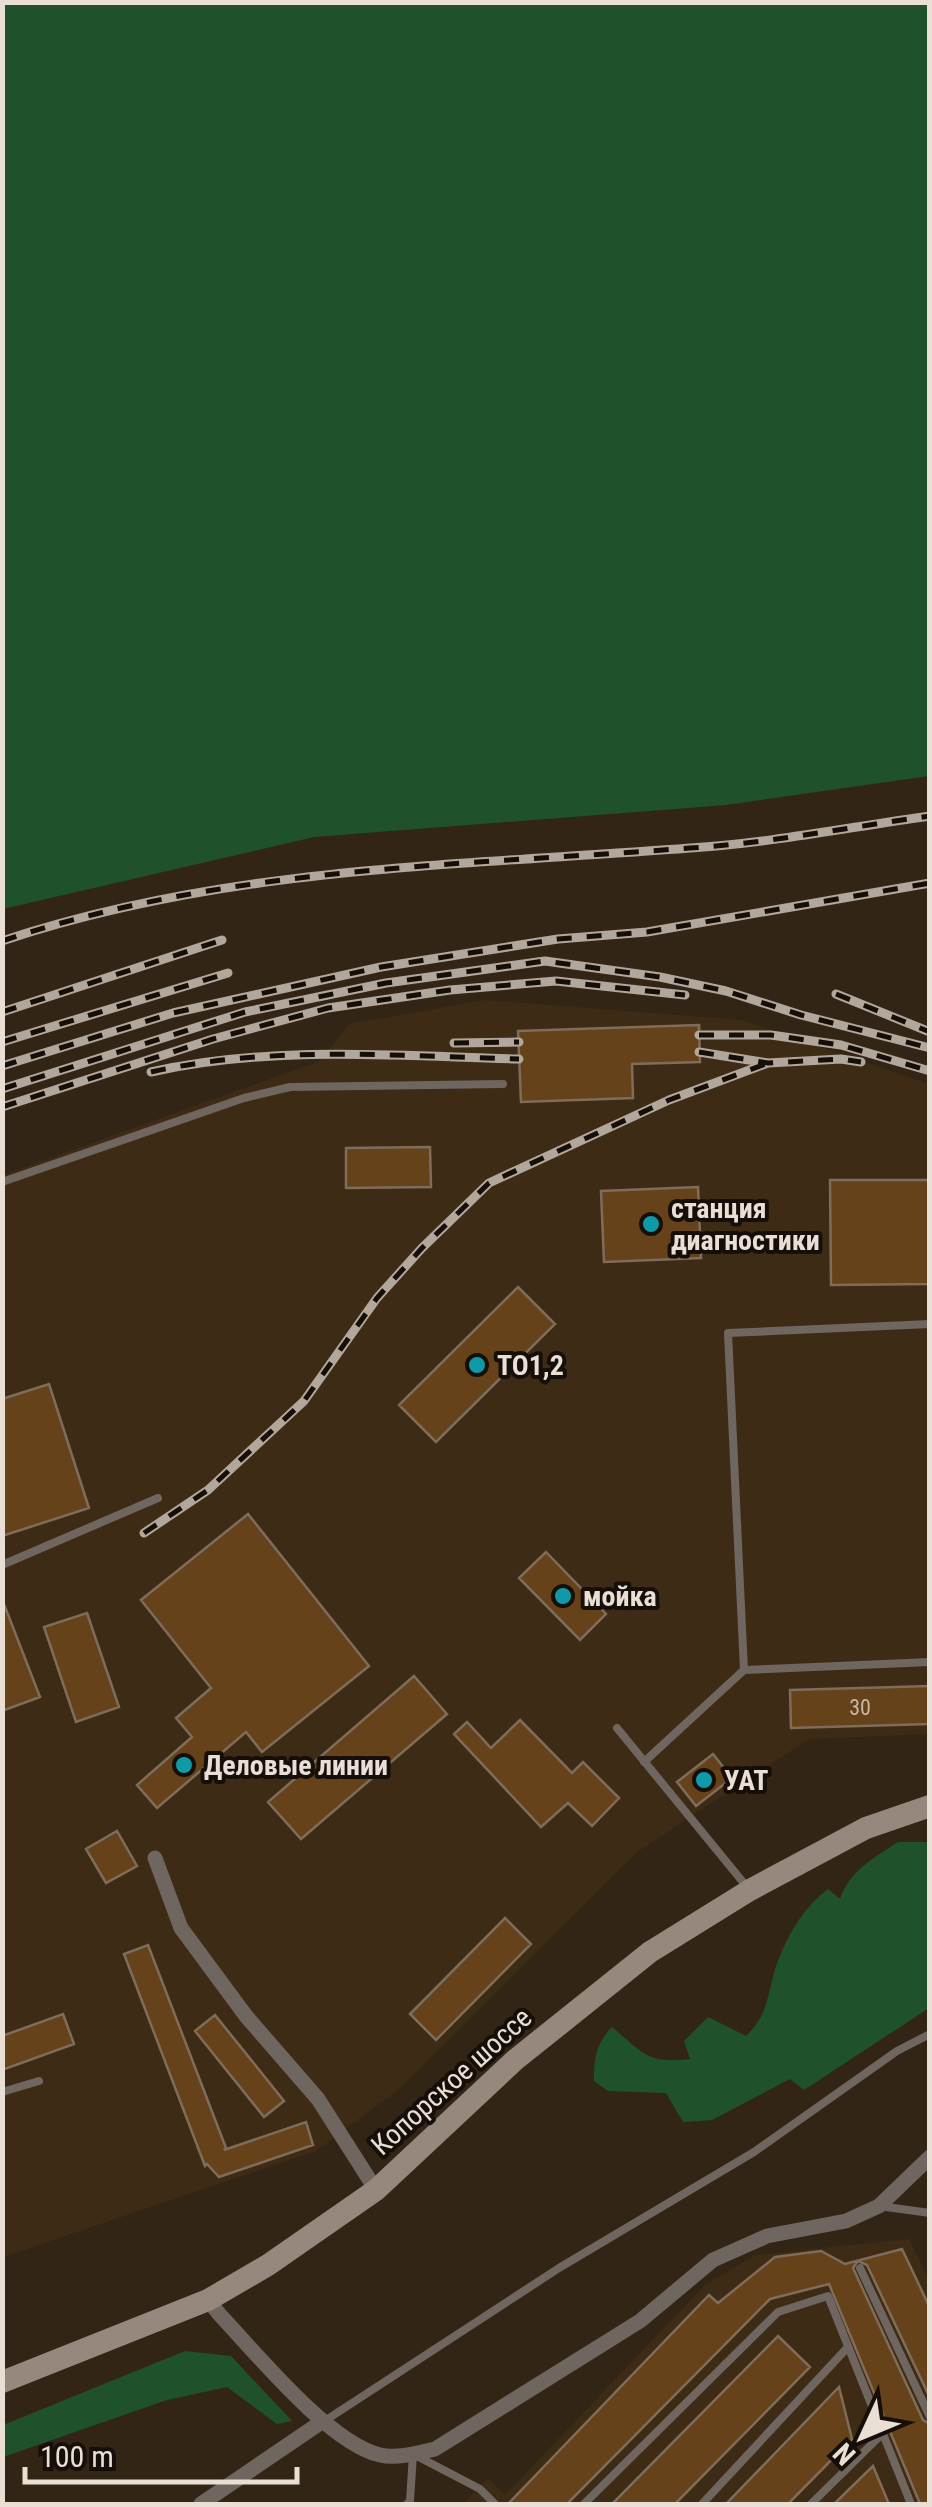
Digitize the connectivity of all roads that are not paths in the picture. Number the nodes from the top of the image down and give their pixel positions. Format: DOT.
graph roads {
  1 [pos="504,1084"];
  2 [pos="2,1182"];
  3 [pos="930,1324"];
  4 [pos="158,1498"];
  5 [pos="2,1565"];
  6 [pos="930,1662"];
  7 [pos="744,1670"];
  8 [pos="617,1728"];
  9 [pos="644,1762"];
  10 [pos="930,1806"];
  11 [pos="155,1858"];
  12 [pos="750,1890"];
  13 [pos="930,2034"];
  14 [pos="39,2081"];
  15 [pos="2,2092"];
  16 [pos="930,2158"];
  17 [pos="376,2190"];
  18 [pos="879,2206"];
  19 [pos="930,2213"];
  20 [pos="860,2268"];
  21 [pos="208,2300"];
  22 [pos="848,2348"];
  23 [pos="2,2382"];
  24 [pos="930,2417"];
  25 [pos="324,2421"];
  26 [pos="883,2433"];
  27 [pos="413,2454"];
  28 [pos="411,2503"];
  29 [pos="200,2504"];
  30 [pos="495,2504"];
  31 [pos="584,2504"];
  32 [pos="702,2504"];
  33 [pos="811,2504"];
  34 [pos="912,2504"];
  1 -- 2 [label="lane"];
  3 -- 7 [label="lane"];
  4 -- 5 [label="lane"];
  6 -- 7 [label="lane"];
  7 -- 9 [label="lane"];
  8 -- 9 [label="lane"];
  9 -- 12 [label="lane"];
  10 -- 12 [label="main road, Копорское шоссе"];
  11 -- 17 [label="street"];
  12 -- 17 [label="main road, Копорское шоссе"];
  13 -- 25 [label="lane"];
  14 -- 15 [label="lane"];
  16 -- 18 [label="street"];
  17 -- 21 [label="main road, Копорское шоссе"];
  18 -- 19 [label="lane"];
  18 -- 27 [label="street"];
  20 -- 24 [label="lane"];
  21 -- 23 [label="main road, Копорское шоссе"];
  21 -- 25 [label="street"];
  22 -- 26 [label="lane"];
  22 -- 31 [label="lane"];
  22 -- 32 [label="lane"];
  25 -- 27 [label="street"];
  25 -- 29 [label="street"];
  26 -- 33 [label="lane"];
  26 -- 34 [label="lane"];
  27 -- 28 [label="lane"];
  27 -- 30 [label="lane"];
}
